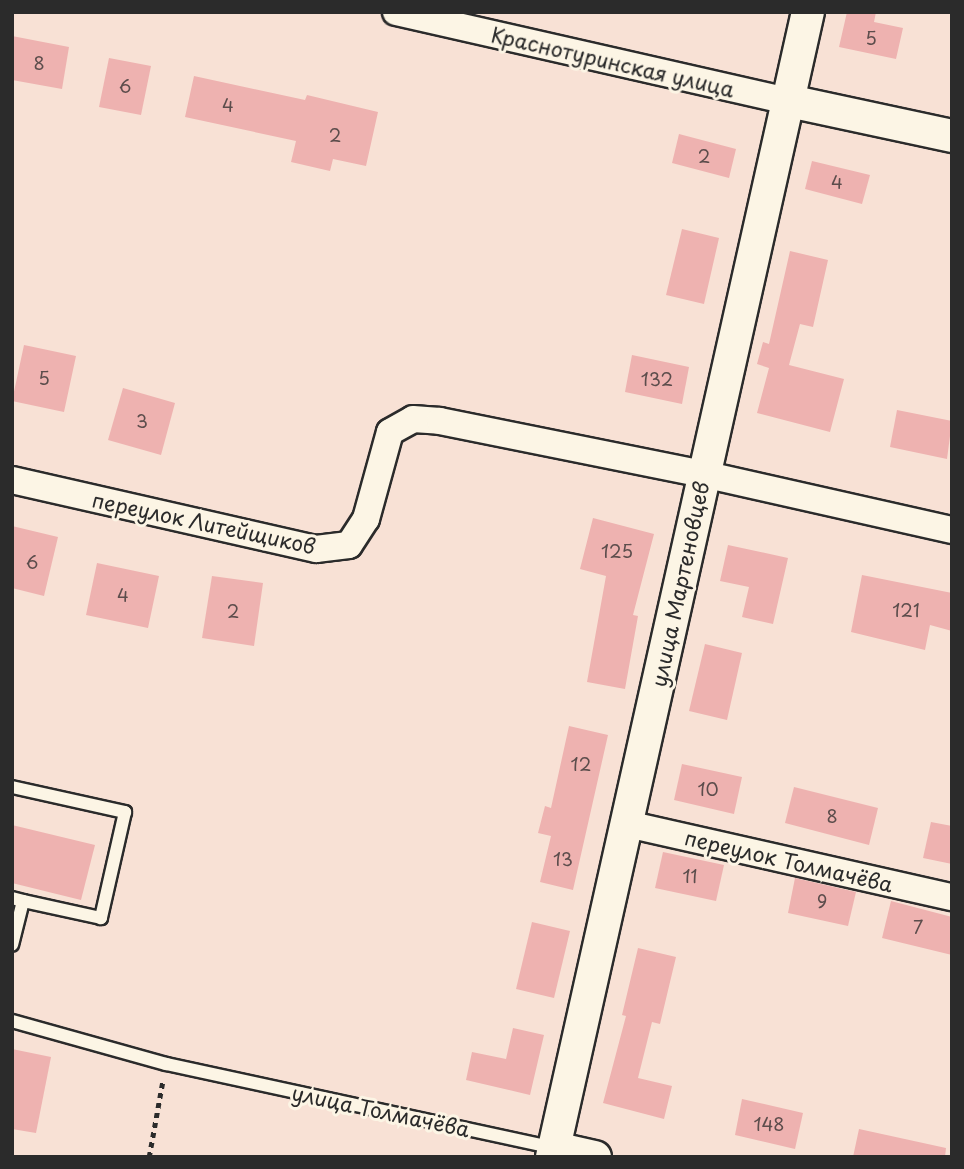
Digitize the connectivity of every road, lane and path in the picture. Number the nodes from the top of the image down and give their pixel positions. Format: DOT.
graph roads {
  1 [pos="396,12"];
  2 [pos="808,12"];
  3 [pos="789,101"];
  4 [pos="952,136"];
  5 [pos="703,474"];
  6 [pos="12,480"];
  7 [pos="952,530"];
  8 [pos="12,787"];
  9 [pos="627,824"];
  10 [pos="952,897"];
  11 [pos="18,900"];
  12 [pos="12,945"];
  13 [pos="12,1021"];
  14 [pos="166,1064"];
  15 [pos="553,1152"];
  16 [pos="149,1157"];
  17 [pos="595,1157"];
  1 -- 3 [label="street, Краснотуринская улица"];
  2 -- 3 [label="street, улица Мартеновцев"];
  3 -- 4 [label="street"];
  3 -- 5 [label="street, улица Мартеновцев"];
  5 -- 6 [label="street, переулок Литейщиков"];
  5 -- 7 [label="street, переулок Литейщиков"];
  5 -- 9 [label="street, улица Мартеновцев"];
  8 -- 11 [label="lane"];
  9 -- 10 [label="street, переулок Толмачёва"];
  9 -- 15 [label="street, улица Мартеновцев"];
  11 -- 12 [label="lane"];
  13 -- 14 [label="lane, улица Толмачёва"];
  14 -- 15 [label="lane, улица Толмачёва"];
  14 -- 16 [label="path"];
  15 -- 17 [label="street, улица Толмачёва"];
}
